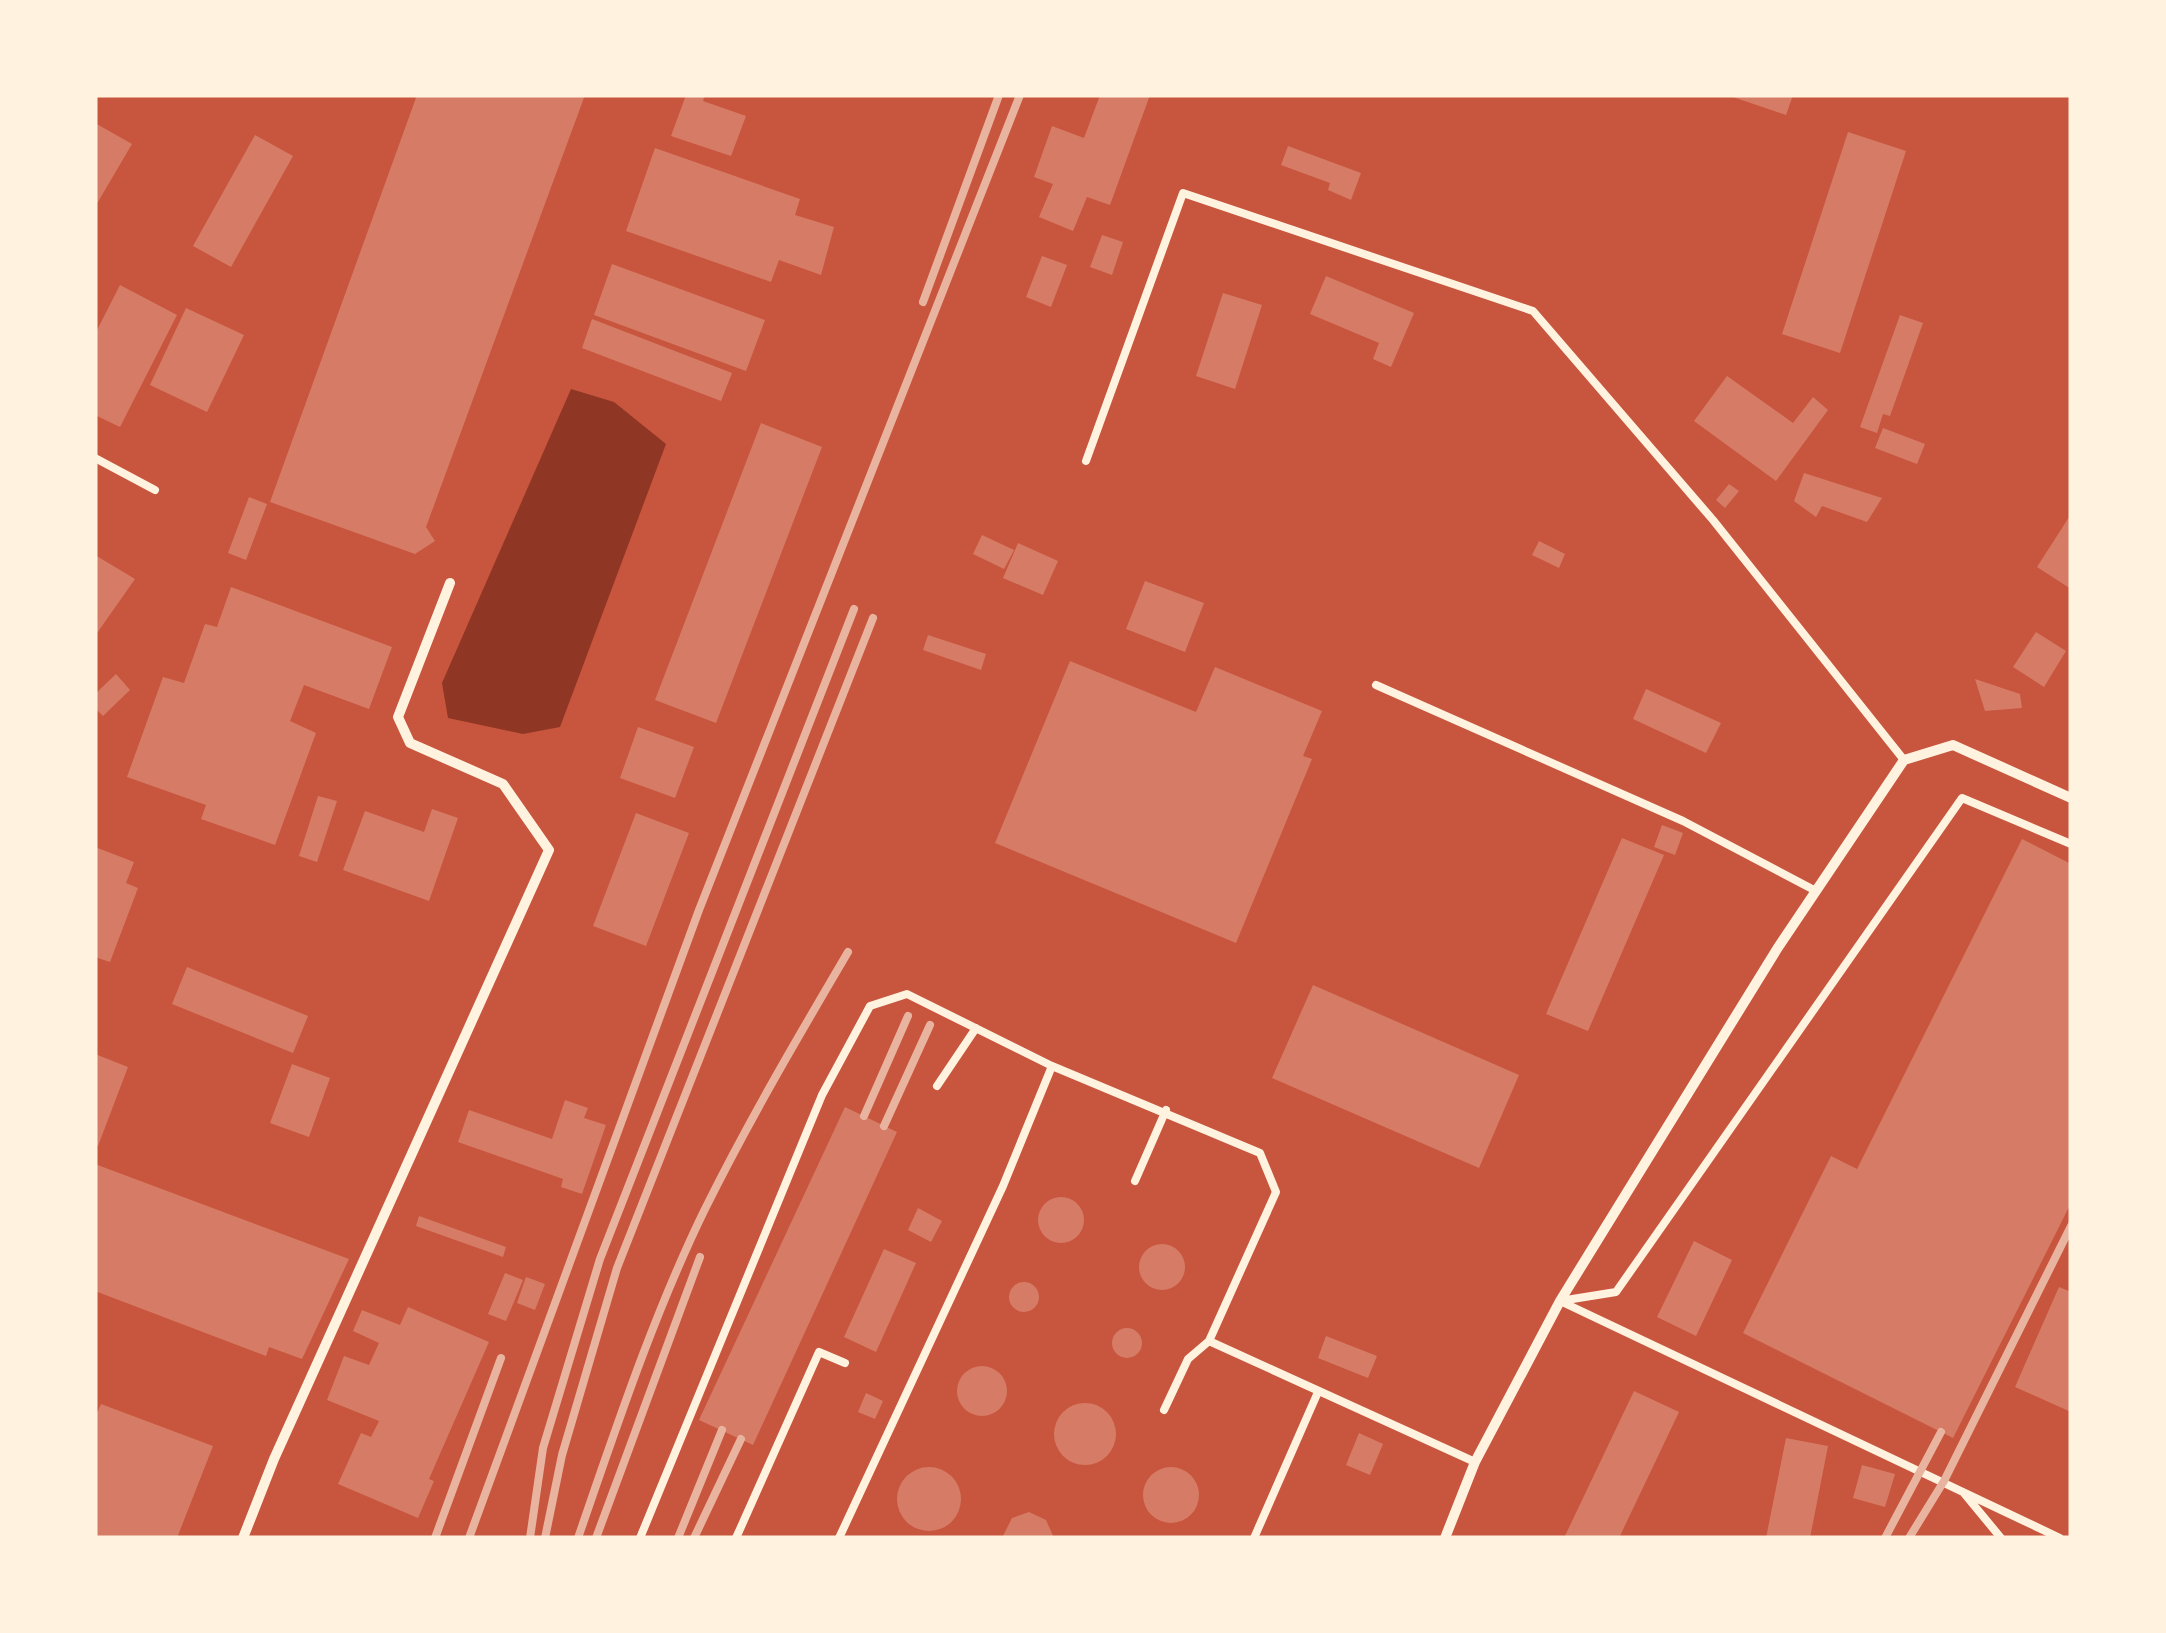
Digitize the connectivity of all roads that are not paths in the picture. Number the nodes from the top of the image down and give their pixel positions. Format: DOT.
graph roads {
  1 [pos="95,458"];
  2 [pos="1086,461"];
  3 [pos="155,490"];
  4 [pos="450,582"];
  5 [pos="1376,685"];
  6 [pos="1904,760"];
  7 [pos="2071,798"];
  8 [pos="2071,844"];
  9 [pos="1816,890"];
  10 [pos="976,1028"];
  11 [pos="1052,1066"];
  12 [pos="937,1086"];
  13 [pos="1166,1110"];
  14 [pos="1134,1181"];
  15 [pos="1560,1301"];
  16 [pos="1209,1341"];
  17 [pos="845,1362"];
  18 [pos="1318,1392"];
  19 [pos="1164,1410"];
  20 [pos="1475,1462"];
  21 [pos="1960,1488"];
  22 [pos="243,1538"];
  23 [pos="640,1538"];
  24 [pos="736,1538"];
  25 [pos="840,1538"];
  26 [pos="1254,1538"];
  27 [pos="1445,1538"];
  28 [pos="2001,1538"];
  29 [pos="2060,1538"];
  1 -- 3 [label="lane"];
  2 -- 6 [label="lane"];
  4 -- 22 [label="street"];
  5 -- 9 [label="lane"];
  6 -- 7 [label="street"];
  6 -- 9 [label="street"];
  8 -- 15 [label="lane"];
  9 -- 15 [label="street"];
  10 -- 11 [label="lane"];
  10 -- 12 [label="lane"];
  10 -- 23 [label="lane"];
  11 -- 13 [label="lane"];
  11 -- 25 [label="lane"];
  13 -- 14 [label="lane"];
  13 -- 16 [label="lane"];
  15 -- 20 [label="street"];
  15 -- 21 [label="lane"];
  16 -- 18 [label="lane"];
  16 -- 19 [label="lane"];
  17 -- 24 [label="lane"];
  18 -- 20 [label="lane"];
  18 -- 26 [label="lane"];
  20 -- 27 [label="street"];
  21 -- 28 [label="lane"];
  21 -- 29 [label="lane"];
}
